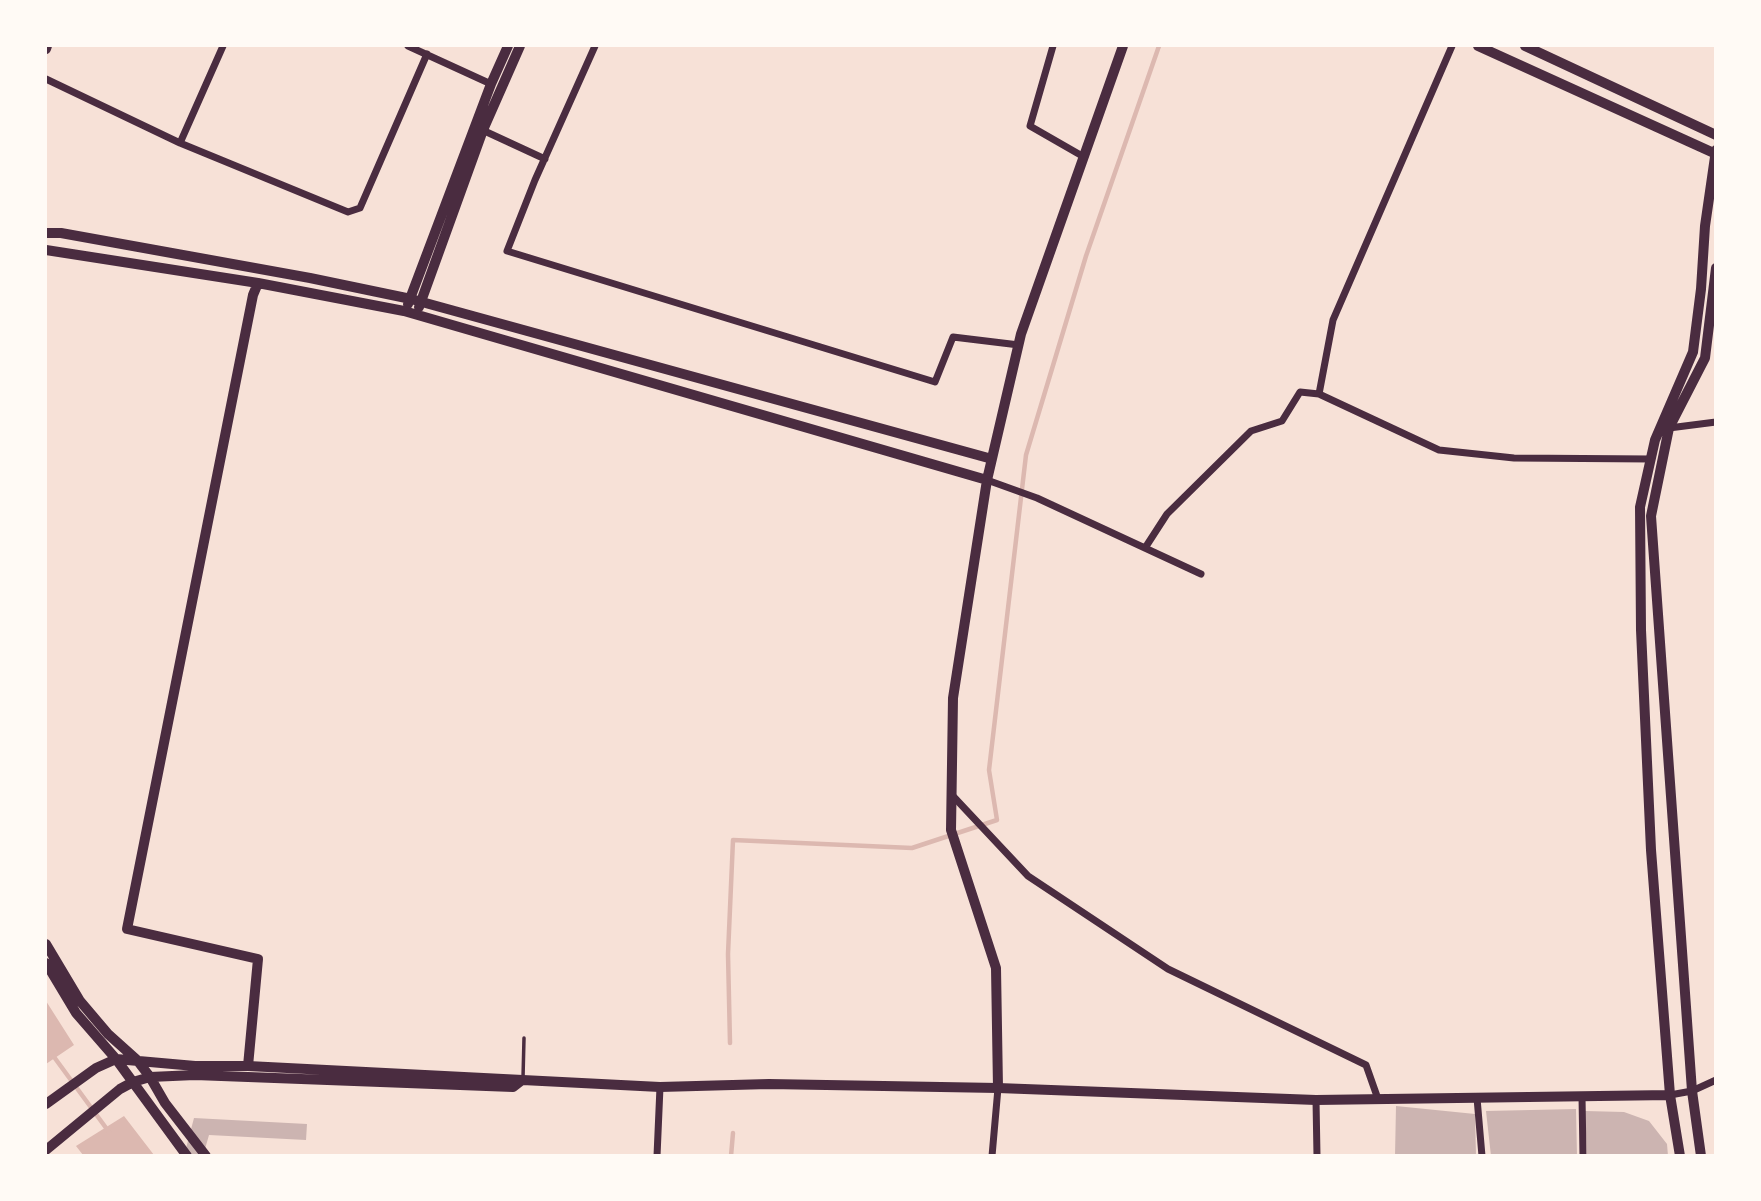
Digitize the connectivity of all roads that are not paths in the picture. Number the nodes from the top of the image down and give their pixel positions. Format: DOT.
graph roads {
  1 [pos="223,46"];
  2 [pos="408,46"];
  3 [pos="508,46"];
  4 [pos="520,46"];
  5 [pos="595,46"];
  6 [pos="1053,46"];
  7 [pos="1123,46"];
  8 [pos="1452,46"];
  9 [pos="1478,46"];
  10 [pos="1525,46"];
  11 [pos="427,54"];
  12 [pos="46,79"];
  13 [pos="491,84"];
  14 [pos="479,128"];
  15 [pos="1716,135"];
  16 [pos="180,143"];
  17 [pos="1715,153"];
  18 [pos="1084,157"];
  19 [pos="545,159"];
  20 [pos="46,233"];
  21 [pos="46,250"];
  22 [pos="1716,268"];
  23 [pos="258,283"];
  24 [pos="416,300"];
  25 [pos="404,311"];
  26 [pos="416,314"];
  27 [pos="1019,345"];
  28 [pos="1319,394"];
  29 [pos="1716,422"];
  30 [pos="1669,428"];
  31 [pos="992,459"];
  32 [pos="1651,459"];
  33 [pos="987,480"];
  34 [pos="1145,548"];
  35 [pos="1202,573"];
  36 [pos="952,795"];
  37 [pos="46,944"];
  38 [pos="46,963"];
  39 [pos="524,1038"];
  40 [pos="116,1059"];
  41 [pos="137,1060"];
  42 [pos="248,1066"];
  43 [pos="150,1077"];
  44 [pos="523,1080"];
  45 [pos="1716,1080"];
  46 [pos="133,1082"];
  47 [pos="660,1087"];
  48 [pos="998,1088"];
  49 [pos="1692,1091"];
  50 [pos="1670,1095"];
  51 [pos="1582,1096"];
  52 [pos="1477,1098"];
  53 [pos="1378,1099"];
  54 [pos="1316,1100"];
  55 [pos="46,1104"];
  56 [pos="46,1150"];
  57 [pos="187,1156"];
  58 [pos="206,1156"];
  59 [pos="657,1156"];
  60 [pos="992,1156"];
  61 [pos="1317,1156"];
  62 [pos="1482,1156"];
  63 [pos="1583,1156"];
  64 [pos="1680,1156"];
  65 [pos="1701,1156"];
  1 -- 16 [label="street"];
  2 -- 11 [label="street"];
  3 -- 13 [label="street"];
  4 -- 14 [label="street"];
  5 -- 19 [label="street"];
  6 -- 18 [label="street"];
  7 -- 18 [label="street"];
  8 -- 28 [label="street"];
  9 -- 17 [label="main road"];
  10 -- 15 [label="main road"];
  11 -- 13 [label="street"];
  11 -- 16 [label="street"];
  12 -- 16 [label="street"];
  13 -- 14 [label="street"];
  14 -- 19 [label="street"];
  14 -- 24 [label="street"];
  17 -- 32 [label="main road"];
  18 -- 27 [label="street"];
  19 -- 27 [label="street"];
  20 -- 24 [label="street"];
  21 -- 23 [label="street"];
  22 -- 30 [label="main road"];
  23 -- 25 [label="street"];
  23 -- 42 [label="street"];
  24 -- 25 [label="street"];
  24 -- 26 [label="street"];
  24 -- 31 [label="street"];
  25 -- 26 [label="street"];
  26 -- 33 [label="street"];
  27 -- 31 [label="street"];
  28 -- 32 [label="street"];
  28 -- 34 [label="street"];
  29 -- 30 [label="street"];
  30 -- 49 [label="main road"];
  31 -- 33 [label="street"];
  32 -- 50 [label="main road"];
  33 -- 34 [label="street"];
  33 -- 36 [label="street"];
  34 -- 35 [label="street"];
  36 -- 48 [label="street"];
  36 -- 53 [label="street"];
  37 -- 41 [label="main road"];
  38 -- 40 [label="main road"];
  39 -- 44 [label="lane"];
  40 -- 41 [label="main road"];
  40 -- 46 [label="main road"];
  40 -- 55 [label="main road"];
  41 -- 42 [label="main road"];
  41 -- 43 [label="main road"];
  42 -- 44 [label="main road"];
  43 -- 44 [label="main road"];
  43 -- 46 [label="main road"];
  43 -- 58 [label="main road"];
  44 -- 47 [label="main road"];
  45 -- 49 [label="street"];
  46 -- 56 [label="main road"];
  46 -- 57 [label="main road"];
  47 -- 48 [label="main road"];
  47 -- 59 [label="street"];
  48 -- 54 [label="main road"];
  48 -- 60 [label="street"];
  49 -- 50 [label="street"];
  49 -- 65 [label="main road"];
  50 -- 51 [label="main road"];
  50 -- 64 [label="main road"];
  51 -- 52 [label="main road"];
  51 -- 63 [label="street"];
  52 -- 53 [label="main road"];
  52 -- 62 [label="street"];
  53 -- 54 [label="main road"];
  54 -- 61 [label="street"];
}
